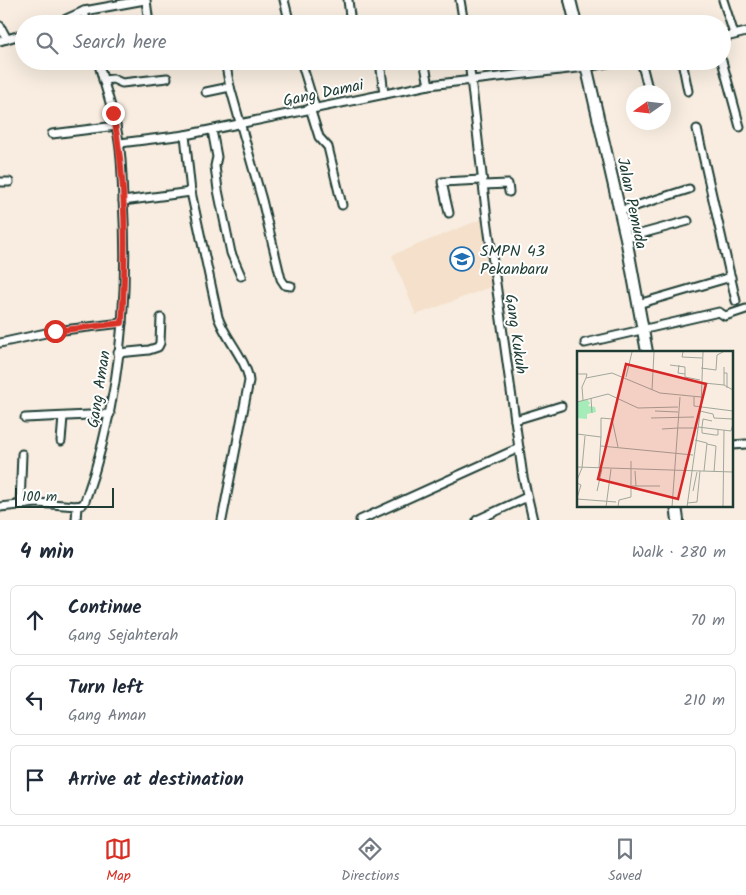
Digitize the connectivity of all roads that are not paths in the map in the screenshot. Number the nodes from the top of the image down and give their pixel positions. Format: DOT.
graph roads {
  1 [pos="146,0"];
  2 [pos="284,0"];
  3 [pos="348,0"];
  4 [pos="460,0"];
  5 [pos="570,0"];
  6 [pos="723,0"];
  7 [pos="84,11"];
  8 [pos="75,15"];
  9 [pos="85,15"];
  10 [pos="148,15"];
  11 [pos="288,15"];
  12 [pos="350,15"];
  13 [pos="462,15"];
  14 [pos="574,15"];
  15 [pos="728,15"];
  16 [pos="731,25"];
  17 [pos="0,26"];
  18 [pos="746,32"];
  19 [pos="734,34"];
  20 [pos="731,35"];
  21 [pos="3,40"];
  22 [pos="100,70"];
  23 [pos="227,70"];
  24 [pos="303,70"];
  25 [pos="381,70"];
  26 [pos="426,70"];
  27 [pos="470,70"];
  28 [pos="540,70"];
  29 [pos="587,70"];
  30 [pos="643,70"];
  31 [pos="684,70"];
  32 [pos="724,70"];
  33 [pos="166,78"];
  34 [pos="472,79"];
  35 [pos="103,80"];
  36 [pos="429,85"];
  37 [pos="647,85"];
  38 [pos="230,87"];
  39 [pos="688,91"];
  40 [pos="206,92"];
  41 [pos="384,94"];
  42 [pos="312,108"];
  43 [pos="240,124"];
  44 [pos="116,126"];
  45 [pos="740,127"];
  46 [pos="697,129"];
  47 [pos="212,130"];
  48 [pos="52,134"];
  49 [pos="185,135"];
  50 [pos="120,143"];
  51 [pos="0,182"];
  52 [pos="9,182"];
  53 [pos="482,182"];
  54 [pos="689,190"];
  55 [pos="192,192"];
  56 [pos="509,192"];
  57 [pos="123,201"];
  58 [pos="342,205"];
  59 [pos="620,211"];
  60 [pos="449,213"];
  61 [pos="688,221"];
  62 [pos="626,238"];
  63 [pos="242,276"];
  64 [pos="731,277"];
  65 [pos="291,286"];
  66 [pos="736,301"];
  67 [pos="638,304"];
  68 [pos="746,309"];
  69 [pos="161,318"];
  70 [pos="122,323"];
  71 [pos="643,328"];
  72 [pos="0,343"];
  73 [pos="585,343"];
  74 [pos="647,351"];
  75 [pos="118,353"];
  76 [pos="561,406"];
  77 [pos="110,414"];
  78 [pos="64,417"];
  79 [pos="25,418"];
  80 [pos="515,420"];
  81 [pos="61,441"];
  82 [pos="519,448"];
  83 [pos="22,454"];
  84 [pos="527,497"];
  85 [pos="20,505"];
  86 [pos="77,506"];
  87 [pos="0,507"];
  88 [pos="76,520"];
  89 [pos="222,520"];
  90 [pos="360,520"];
  91 [pos="477,520"];
  92 [pos="533,520"];
  1 -- 7 [label="street"];
  1 -- 10 [label="street"];
  2 -- 11 [label="street"];
  3 -- 12 [label="street"];
  4 -- 13 [label="street"];
  5 -- 14 [label="main road"];
  6 -- 15 [label="street"];
  7 -- 8 [label="street"];
  7 -- 9 [label="street"];
  16 -- 19 [label="street"];
  17 -- 21 [label="street"];
  18 -- 19 [label="street"];
  19 -- 20 [label="street"];
  22 -- 35 [label="street, Gang Aman"];
  23 -- 38 [label="street"];
  24 -- 42 [label="street"];
  25 -- 41 [label="street"];
  26 -- 36 [label="street"];
  27 -- 34 [label="street, Gang Kukuh"];
  28 -- 34 [label="street, Gang Damai"];
  29 -- 59 [label="main road, Jalan Pemuda"];
  30 -- 37 [label="street"];
  31 -- 39 [label="street"];
  32 -- 45 [label="street"];
  33 -- 35 [label="street"];
  34 -- 36 [label="street, Gang Damai"];
  34 -- 53 [label="street, Gang Kukuh"];
  35 -- 44 [label="street, Gang Aman"];
  36 -- 41 [label="street, Gang Damai"];
  38 -- 40 [label="street"];
  38 -- 43 [label="street"];
  41 -- 42 [label="street, Gang Damai"];
  42 -- 43 [label="street, Gang Damai"];
  42 -- 58 [label="street"];
  43 -- 47 [label="street, Gang Damai"];
  43 -- 65 [label="street"];
  44 -- 48 [label="street"];
  44 -- 50 [label="street, Gang Aman"];
  46 -- 64 [label="street"];
  47 -- 49 [label="street, Gang Damai"];
  47 -- 63 [label="street"];
  49 -- 50 [label="street, Gang Damai"];
  49 -- 55 [label="street"];
  50 -- 57 [label="street, Gang Aman"];
  51 -- 52 [label="street"];
  53 -- 56 [label="street"];
  53 -- 60 [label="street"];
  53 -- 80 [label="street, Gang Kukuh"];
  54 -- 59 [label="street"];
  55 -- 57 [label="street"];
  55 -- 89 [label="street"];
  57 -- 70 [label="street, Gang Aman"];
  59 -- 62 [label="main road, Jalan Pemuda"];
  61 -- 62 [label="street"];
  62 -- 67 [label="main road, Jalan Pemuda"];
  64 -- 66 [label="street"];
  64 -- 67 [label="street"];
  67 -- 71 [label="main road, Jalan Pemuda"];
  68 -- 71 [label="street"];
  69 -- 75 [label="street"];
  70 -- 72 [label="street"];
  70 -- 75 [label="street, Gang Aman"];
  71 -- 73 [label="street"];
  71 -- 74 [label="main road, Jalan Pemuda"];
  75 -- 77 [label="street, Gang Aman"];
  76 -- 80 [label="street"];
  77 -- 78 [label="street"];
  77 -- 86 [label="street, Gang Aman"];
  78 -- 79 [label="street"];
  78 -- 81 [label="street"];
  80 -- 82 [label="street, Gang Kukuh"];
  82 -- 84 [label="street, Gang Kukuh"];
  82 -- 90 [label="street"];
  83 -- 85 [label="street"];
  84 -- 91 [label="street"];
  84 -- 92 [label="street, Gang Kukuh"];
  85 -- 86 [label="street"];
  85 -- 87 [label="street"];
  86 -- 88 [label="street"];
}
